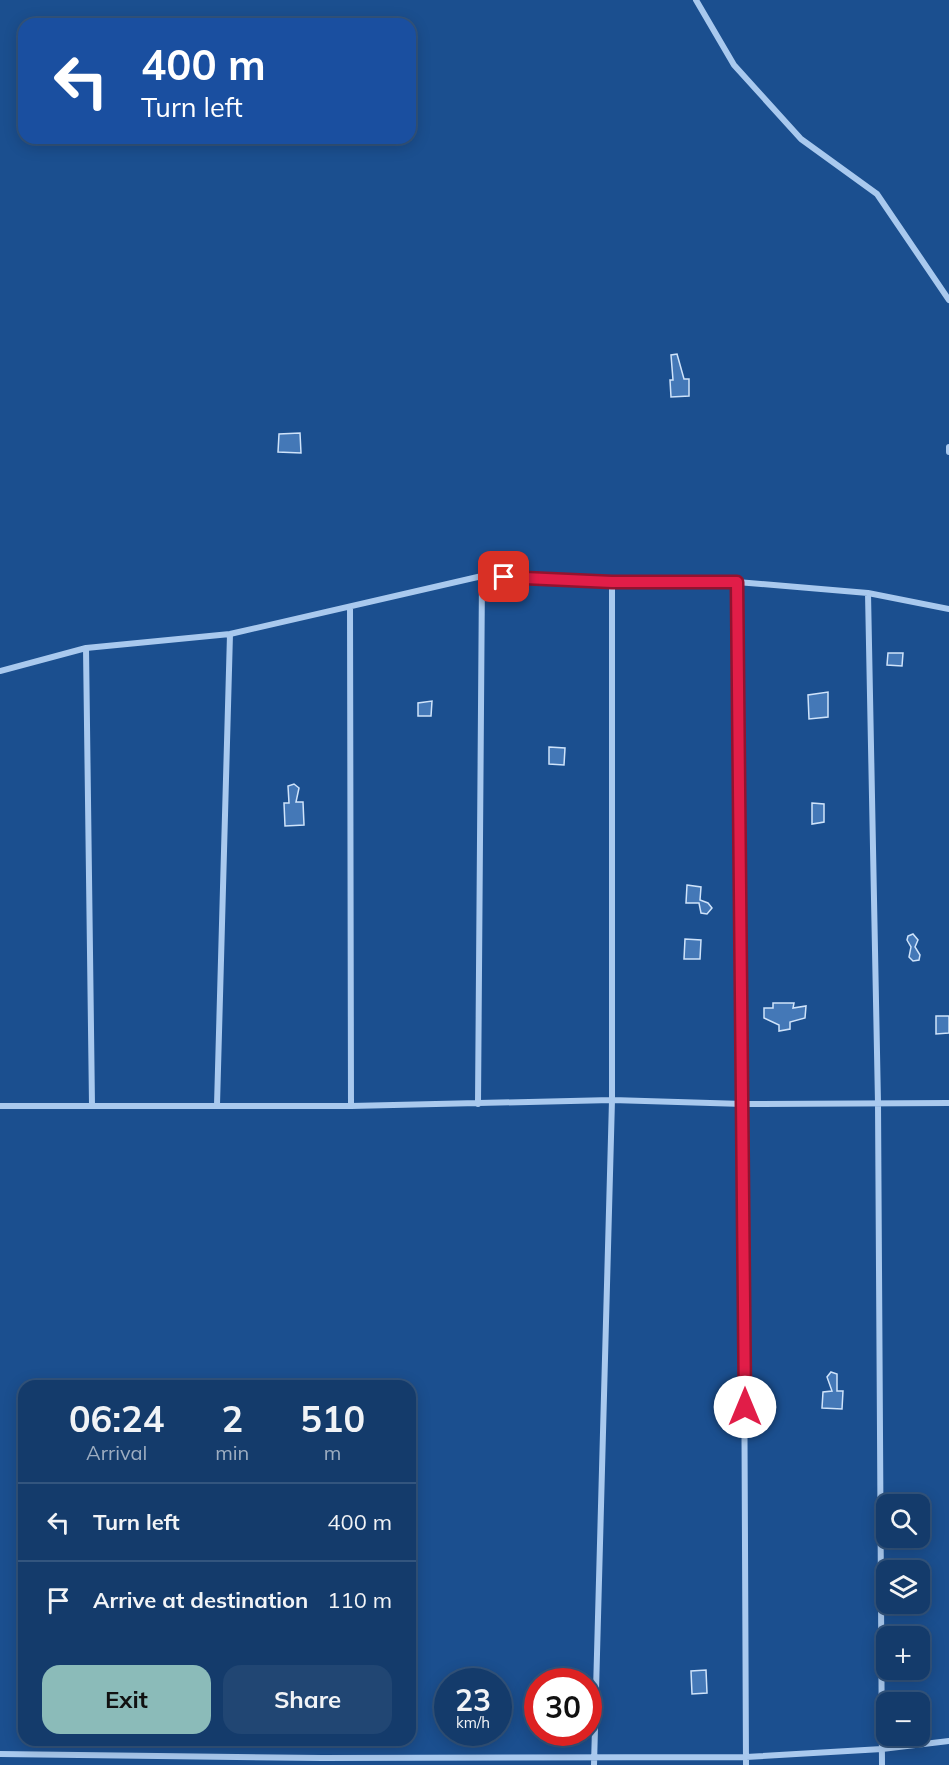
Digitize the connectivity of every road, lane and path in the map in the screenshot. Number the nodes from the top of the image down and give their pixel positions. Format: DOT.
graph roads {
  1 [pos="696,0"];
  2 [pos="949,300"];
  3 [pos="949,447"];
  4 [pos="949,452"];
  5 [pos="482,576"];
  6 [pos="612,582"];
  7 [pos="737,582"];
  8 [pos="868,593"];
  9 [pos="350,607"];
  10 [pos="949,609"];
  11 [pos="230,634"];
  12 [pos="86,648"];
  13 [pos="0,672"];
  14 [pos="612,1100"];
  15 [pos="878,1103"];
  16 [pos="949,1103"];
  17 [pos="478,1104"];
  18 [pos="743,1104"];
  19 [pos="217,1105"];
  20 [pos="0,1106"];
  21 [pos="92,1106"];
  22 [pos="351,1106"];
  23 [pos="949,1741"];
  24 [pos="882,1749"];
  25 [pos="0,1754"];
  26 [pos="51,1755"];
  27 [pos="190,1756"];
  28 [pos="457,1756"];
  29 [pos="594,1757"];
  30 [pos="746,1757"];
  31 [pos="322,1761"];
  32 [pos="51,1765"];
  33 [pos="190,1765"];
  34 [pos="457,1765"];
  35 [pos="594,1765"];
  36 [pos="746,1765"];
  37 [pos="882,1765"];
  1 -- 2 [label="street"];
  3 -- 4 [label="street"];
  5 -- 6 [label="street"];
  5 -- 9 [label="street"];
  5 -- 17 [label="street"];
  6 -- 7 [label="street"];
  6 -- 14 [label="street"];
  7 -- 8 [label="street"];
  7 -- 18 [label="street"];
  8 -- 10 [label="street"];
  8 -- 15 [label="street"];
  9 -- 11 [label="street"];
  9 -- 22 [label="street"];
  11 -- 12 [label="street"];
  11 -- 19 [label="street"];
  12 -- 13 [label="street"];
  12 -- 21 [label="street"];
  14 -- 17 [label="street"];
  14 -- 18 [label="street"];
  14 -- 29 [label="street"];
  15 -- 16 [label="street"];
  15 -- 18 [label="street"];
  15 -- 24 [label="street"];
  17 -- 22 [label="street"];
  18 -- 30 [label="street"];
  19 -- 21 [label="street"];
  19 -- 22 [label="street"];
  20 -- 21 [label="street"];
  23 -- 24 [label="street"];
  24 -- 30 [label="street"];
  24 -- 37 [label="street"];
  25 -- 26 [label="street"];
  26 -- 27 [label="street"];
  26 -- 32 [label="street"];
  27 -- 31 [label="street"];
  27 -- 33 [label="street"];
  28 -- 29 [label="street"];
  28 -- 31 [label="street"];
  28 -- 34 [label="street"];
  29 -- 30 [label="street"];
  29 -- 35 [label="street"];
  30 -- 36 [label="street"];
}
